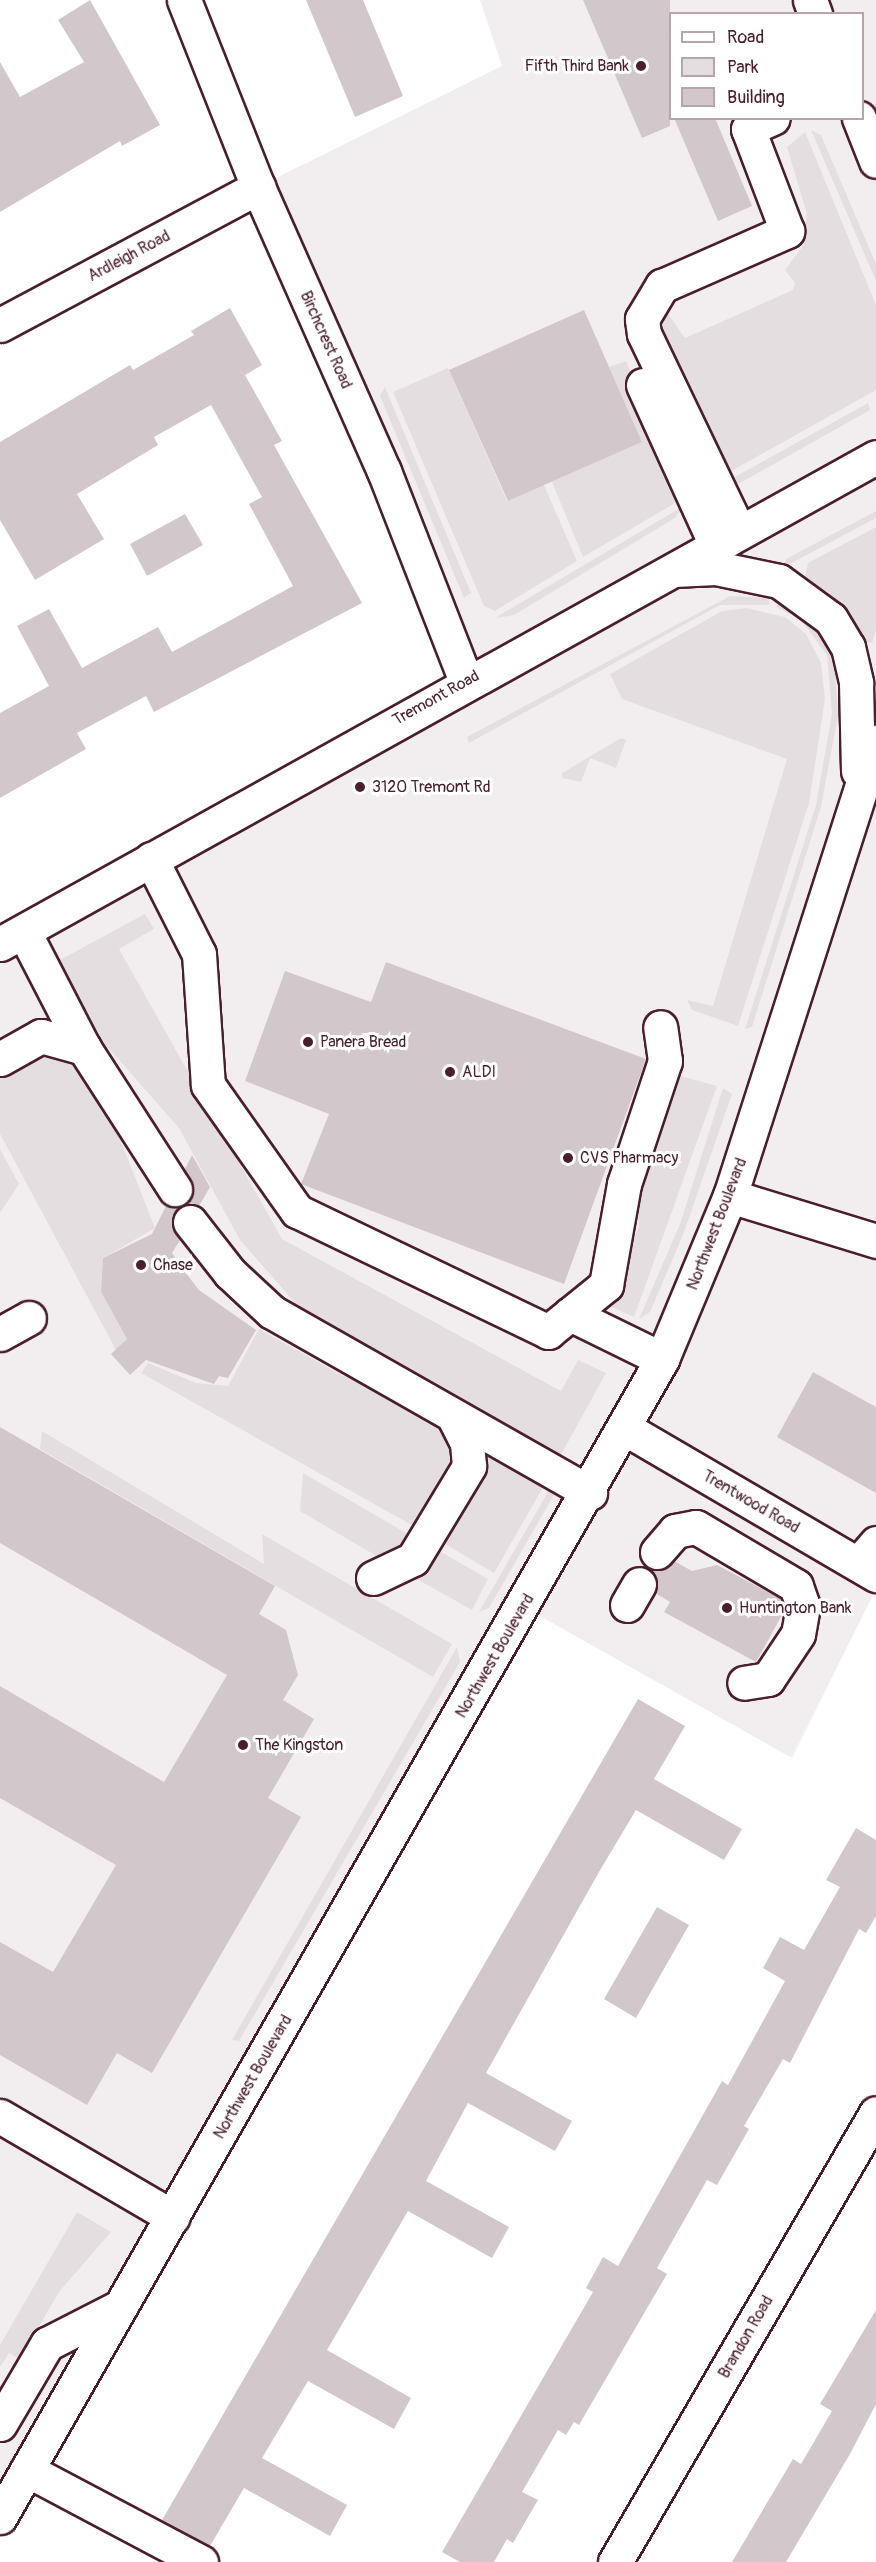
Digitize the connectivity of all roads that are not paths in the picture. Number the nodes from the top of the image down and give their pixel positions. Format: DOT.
graph roads {
  1 [pos="184,0"];
  2 [pos="768,120"];
  3 [pos="860,120"];
  4 [pos="875,156"];
  5 [pos="258,187"];
  6 [pos="0,325"];
  7 [pos="876,457"];
  8 [pos="727,538"];
  9 [pos="669,570"];
  10 [pos="466,681"];
  11 [pos="876,742"];
  12 [pos="866,790"];
  13 [pos="151,859"];
  14 [pos="12,938"];
  15 [pos="660,1027"];
  16 [pos="84,1048"];
  17 [pos="0,1059"];
  18 [pos="175,1189"];
  19 [pos="730,1196"];
  20 [pos="190,1222"];
  21 [pos="867,1239"];
  22 [pos="570,1314"];
  23 [pos="29,1318"];
  24 [pos="0,1334"];
  25 [pos="662,1359"];
  26 [pos="453,1415"];
  27 [pos="626,1429"];
  28 [pos="590,1493"];
  29 [pos="657,1551"];
  30 [pos="870,1561"];
  31 [pos="373,1578"];
  32 [pos="744,1683"];
  33 [pos="876,2113"];
  34 [pos="0,2116"];
  35 [pos="173,2217"];
  36 [pos="121,2306"];
  37 [pos="0,2424"];
  38 [pos="27,2470"];
  39 [pos="0,2517"];
  40 [pos="201,2562"];
  41 [pos="615,2562"];
  1 -- 5 [label="main road, Birchcrest Road"];
  2 -- 8 [label="main road"];
  3 -- 4 [label="main road"];
  5 -- 6 [label="main road, Ardleigh Road"];
  5 -- 10 [label="main road, Birchcrest Road"];
  7 -- 8 [label="main road, Tremont Road"];
  8 -- 9 [label="main road, Tremont Road"];
  9 -- 10 [label="main road, Tremont Road"];
  9 -- 12 [label="main road"];
  10 -- 13 [label="main road, Tremont Road"];
  11 -- 12 [label="main road, Northwest Boulevard"];
  12 -- 19 [label="main road, Northwest Boulevard"];
  13 -- 14 [label="main road, Tremont Road"];
  13 -- 22 [label="main road"];
  14 -- 16 [label="main road"];
  15 -- 22 [label="main road"];
  16 -- 17 [label="main road"];
  16 -- 18 [label="main road"];
  19 -- 21 [label="main road"];
  19 -- 25 [label="main road, Northwest Boulevard"];
  20 -- 26 [label="main road"];
  22 -- 25 [label="main road"];
  23 -- 24 [label="main road"];
  25 -- 27 [label="main road, Northwest Boulevard"];
  26 -- 28 [label="main road"];
  26 -- 31 [label="main road"];
  27 -- 28 [label="main road, Northwest Boulevard"];
  27 -- 30 [label="main road, Trentwood Road"];
  28 -- 35 [label="main road, Northwest Boulevard"];
  29 -- 32 [label="main road"];
  33 -- 41 [label="main road, Brandon Road"];
  34 -- 35 [label="main road"];
  35 -- 36 [label="main road, Northwest Boulevard"];
  36 -- 37 [label="main road"];
  36 -- 38 [label="main road, Northwest Boulevard"];
  38 -- 39 [label="main road, Northwest Boulevard"];
  38 -- 40 [label="main road"];
}
